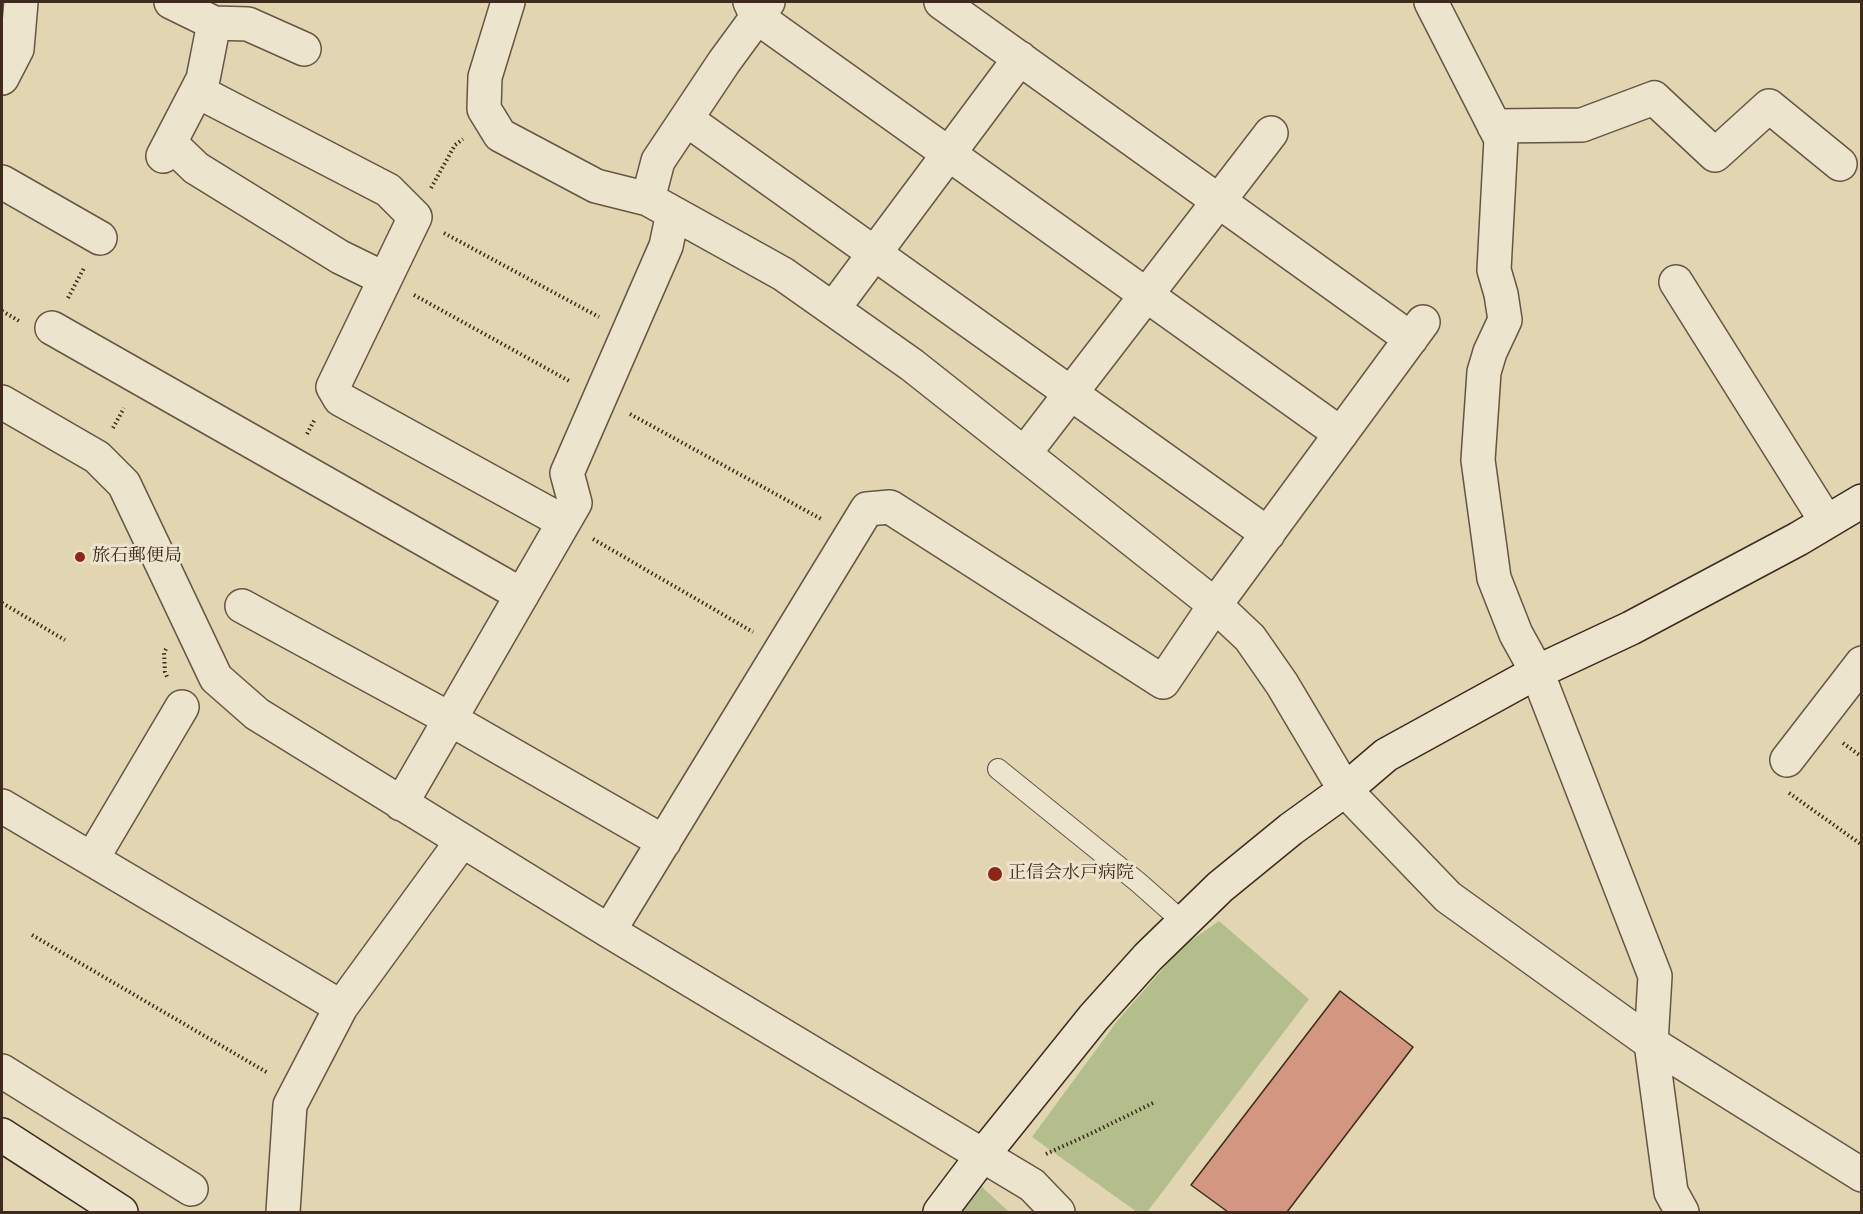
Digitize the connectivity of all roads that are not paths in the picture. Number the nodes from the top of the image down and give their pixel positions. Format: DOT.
graph roads {
  1 [pos="21,2"];
  2 [pos="171,2"];
  3 [pos="508,2"];
  4 [pos="941,2"];
  5 [pos="1431,2"];
  6 [pos="758,7"];
  7 [pos="214,24"];
  8 [pos="304,49"];
  9 [pos="1020,58"];
  10 [pos="2,78"];
  11 [pos="197,91"];
  12 [pos="686,119"];
  13 [pos="1494,126"];
  14 [pos="1271,133"];
  15 [pos="948,154"];
  16 [pos="1840,164"];
  17 [pos="2,182"];
  18 [pos="1218,201"];
  19 [pos="661,206"];
  20 [pos="100,238"];
  21 [pos="876,254"];
  22 [pos="385,279"];
  23 [pos="1676,282"];
  24 [pos="1146,295"];
  25 [pos="833,309"];
  26 [pos="52,328"];
  27 [pos="1071,393"];
  28 [pos="2,402"];
  29 [pos="1341,434"];
  30 [pos="1024,454"];
  31 [pos="1862,501"];
  32 [pos="1826,521"];
  33 [pos="564,522"];
  34 [pos="1268,534"];
  35 [pos="522,595"];
  36 [pos="1215,605"];
  37 [pos="242,606"];
  38 [pos="1862,663"];
  39 [pos="1538,672"];
  40 [pos="182,706"];
  41 [pos="450,719"];
  42 [pos="998,769"];
  43 [pos="1787,776"];
  44 [pos="1345,790"];
  45 [pos="401,804"];
  46 [pos="2,806"];
  47 [pos="462,841"];
  48 [pos="664,842"];
  49 [pos="92,859"];
  50 [pos="1183,922"];
  51 [pos="609,931"];
  52 [pos="341,1007"];
  53 [pos="1651,1043"];
  54 [pos="2,1071"];
  55 [pos="2,1135"];
  56 [pos="983,1155"];
  57 [pos="1860,1171"];
  58 [pos="191,1189"];
  59 [pos="121,1212"];
  60 [pos="283,1212"];
  61 [pos="940,1212"];
  62 [pos="1058,1212"];
  63 [pos="1682,1212"];
  1 -- 10 [label="street"];
  2 -- 7 [label="street"];
  3 -- 19 [label="street"];
  4 -- 9 [label="street"];
  5 -- 13 [label="street"];
  6 -- 12 [label="street"];
  6 -- 15 [label="street"];
  7 -- 8 [label="street"];
  7 -- 11 [label="street"];
  9 -- 15 [label="street"];
  9 -- 18 [label="street"];
  11 -- 22 [label="street"];
  11 -- 22 [label="street"];
  12 -- 19 [label="street"];
  12 -- 21 [label="street"];
  13 -- 16 [label="street"];
  13 -- 39 [label="street"];
  14 -- 18 [label="street"];
  15 -- 21 [label="street"];
  15 -- 24 [label="street"];
  17 -- 20 [label="street"];
  18 -- 24 [label="street"];
  18 -- 29 [label="street"];
  19 -- 25 [label="street"];
  19 -- 33 [label="street"];
  21 -- 25 [label="street"];
  21 -- 27 [label="street"];
  22 -- 33 [label="street"];
  23 -- 32 [label="street"];
  24 -- 27 [label="street"];
  24 -- 29 [label="street"];
  25 -- 30 [label="street"];
  26 -- 35 [label="street"];
  27 -- 30 [label="street"];
  27 -- 34 [label="street"];
  28 -- 45 [label="street"];
  29 -- 34 [label="street"];
  30 -- 36 [label="street"];
  31 -- 32 [label="street"];
  32 -- 39 [label="street"];
  33 -- 35 [label="street"];
  34 -- 36 [label="street"];
  35 -- 41 [label="street"];
  36 -- 44 [label="street"];
  36 -- 48 [label="street"];
  37 -- 41 [label="street"];
  38 -- 43 [label="street"];
  39 -- 44 [label="street"];
  39 -- 53 [label="street"];
  40 -- 49 [label="street"];
  41 -- 45 [label="street"];
  41 -- 48 [label="street"];
  42 -- 50 [label="lane"];
  44 -- 50 [label="street"];
  44 -- 53 [label="street"];
  45 -- 47 [label="street"];
  46 -- 49 [label="street"];
  47 -- 51 [label="street"];
  47 -- 52 [label="street"];
  48 -- 51 [label="street"];
  49 -- 52 [label="street"];
  50 -- 56 [label="street"];
  51 -- 56 [label="street"];
  52 -- 60 [label="street"];
  53 -- 57 [label="street"];
  53 -- 63 [label="street"];
  54 -- 58 [label="street"];
  55 -- 59 [label="street"];
  56 -- 61 [label="street"];
  56 -- 62 [label="street"];
}
